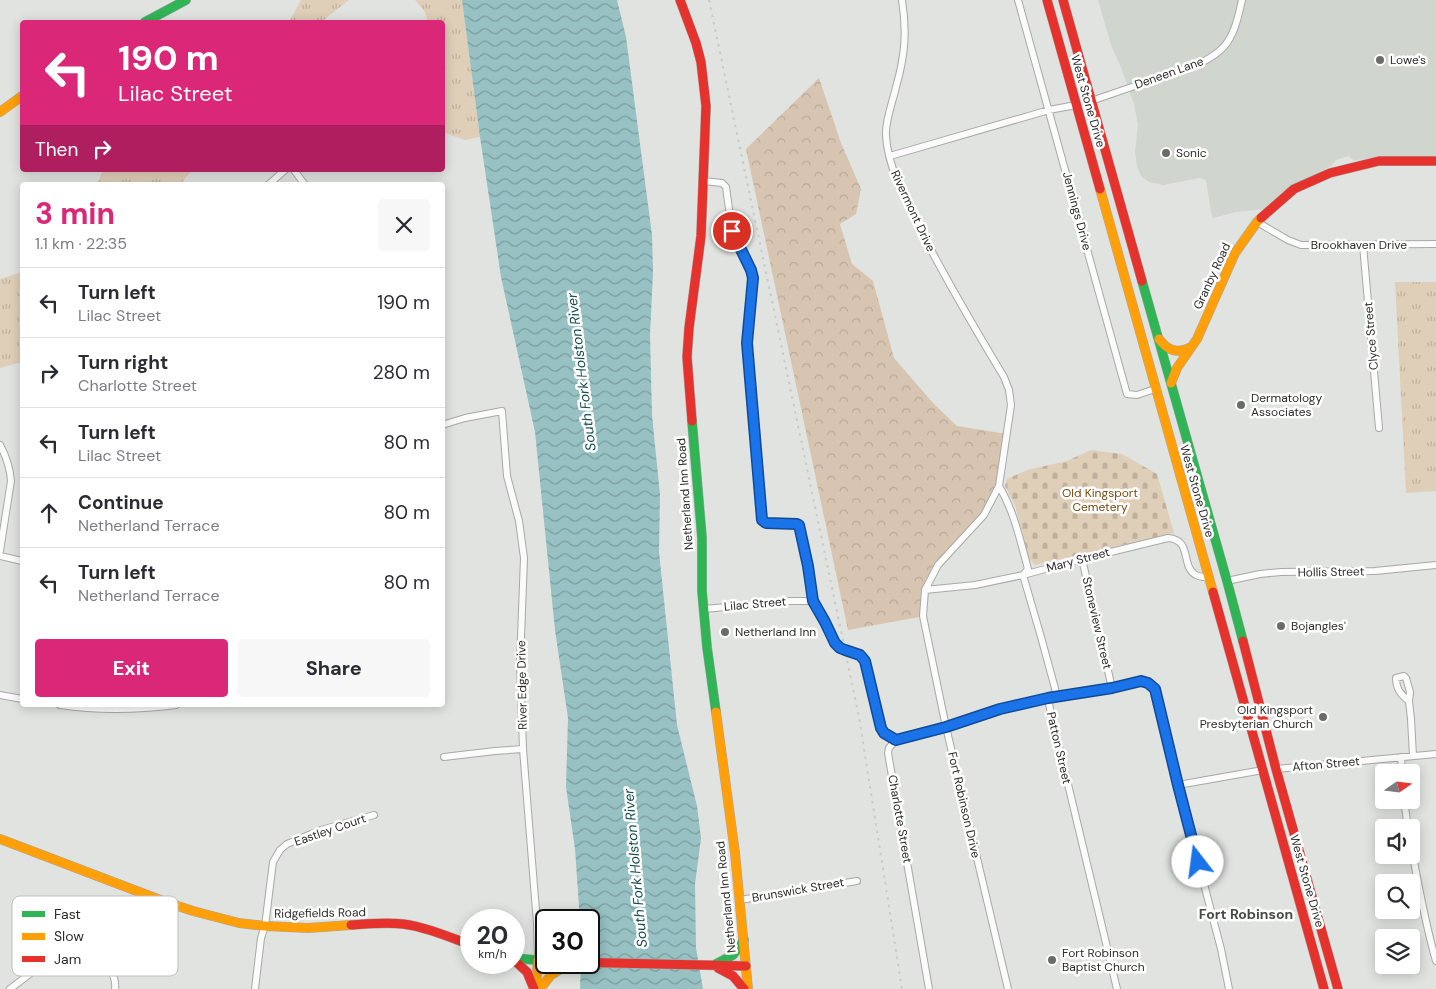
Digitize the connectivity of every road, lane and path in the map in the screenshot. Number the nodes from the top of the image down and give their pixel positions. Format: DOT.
graph roads {
  1 [pos="186,0"];
  2 [pos="680,0"];
  3 [pos="902,0"];
  4 [pos="1018,0"];
  5 [pos="1047,0"];
  6 [pos="1063,0"];
  7 [pos="1242,0"];
  8 [pos="149,20"];
  9 [pos="20,97"];
  10 [pos="1091,101"];
  11 [pos="1076,105"];
  12 [pos="1049,110"];
  13 [pos="0,112"];
  14 [pos="890,156"];
  15 [pos="1436,161"];
  16 [pos="283,172"];
  17 [pos="704,181"];
  18 [pos="271,182"];
  19 [pos="1257,222"];
  20 [pos="1436,244"];
  21 [pos="1364,245"];
  22 [pos="1156,335"];
  23 [pos="1191,347"];
  24 [pos="1171,384"];
  25 [pos="1155,389"];
  26 [pos="1011,405"];
  27 [pos="445,424"];
  28 [pos="1379,428"];
  29 [pos="0,445"];
  30 [pos="999,486"];
  31 [pos="0,551"];
  32 [pos="0,556"];
  33 [pos="1082,559"];
  34 [pos="20,561"];
  35 [pos="1436,565"];
  36 [pos="1023,575"];
  37 [pos="1209,578"];
  38 [pos="1226,581"];
  39 [pos="925,590"];
  40 [pos="813,601"];
  41 [pos="704,609"];
  42 [pos="1112,688"];
  43 [pos="1256,689"];
  44 [pos="0,695"];
  45 [pos="1048,698"];
  46 [pos="20,699"];
  47 [pos="1409,701"];
  48 [pos="1244,705"];
  49 [pos="73,707"];
  50 [pos="159,707"];
  51 [pos="946,727"];
  52 [pos="896,740"];
  53 [pos="523,749"];
  54 [pos="1436,754"];
  55 [pos="1413,756"];
  56 [pos="1401,757"];
  57 [pos="444,758"];
  58 [pos="1401,764"];
  59 [pos="1276,768"];
  60 [pos="1263,770"];
  61 [pos="1178,785"];
  62 [pos="374,815"];
  63 [pos="0,840"];
  64 [pos="1415,864"];
  65 [pos="857,880"];
  66 [pos="150,896"];
  67 [pos="740,900"];
  68 [pos="178,906"];
  69 [pos="536,909"];
  70 [pos="265,926"];
  71 [pos="744,940"];
  72 [pos="460,941"];
  73 [pos="1436,961"];
  74 [pos="600,964"];
  75 [pos="719,966"];
  76 [pos="746,966"];
  77 [pos="525,969"];
  78 [pos="539,974"];
  79 [pos="552,974"];
  80 [pos="27,976"];
  81 [pos="113,976"];
  82 [pos="10,989"];
  83 [pos="116,989"];
  84 [pos="255,989"];
  85 [pos="535,989"];
  86 [pos="540,989"];
  87 [pos="746,989"];
  88 [pos="929,989"];
  89 [pos="1008,989"];
  90 [pos="1117,989"];
  91 [pos="1230,989"];
  92 [pos="1324,989"];
  93 [pos="1338,989"];
  1 -- 8 [label="main road"];
  2 -- 17 [label="main road, Netherland Inn Road"];
  3 -- 14 [label="street, Rivermont Drive"];
  4 -- 12 [label="street, Jennings Drive"];
  5 -- 11 [label="main road, West Stone Drive"];
  6 -- 10 [label="main road, West Stone Drive"];
  7 -- 10 [label="street, Deneen Lane"];
  9 -- 13 [label="main road"];
  10 -- 11 [label="main road"];
  10 -- 22 [label="main road, West Stone Drive"];
  11 -- 12 [label="street"];
  11 -- 25 [label="main road, West Stone Drive"];
  12 -- 14 [label="street"];
  12 -- 25 [label="street, Jennings Drive"];
  14 -- 26 [label="street, Rivermont Drive"];
  15 -- 19 [label="main road, Granby Road"];
  16 -- 18 [label="street"];
  17 -- 40 [label="street"];
  17 -- 41 [label="main road, Netherland Inn Road"];
  19 -- 21 [label="street, Brookhaven Drive"];
  19 -- 23 [label="main road, Granby Road"];
  20 -- 21 [label="street, Brookhaven Drive"];
  21 -- 28 [label="street, Clyce Street"];
  22 -- 23 [label="main road"];
  22 -- 24 [label="main road, West Stone Drive"];
  23 -- 24 [label="main road, Granby Road"];
  24 -- 25 [label="main road"];
  24 -- 38 [label="main road, West Stone Drive"];
  25 -- 37 [label="main road, West Stone Drive"];
  26 -- 30 [label="street, Fort Robinson Drive"];
  27 -- 53 [label="street, River Edge Drive"];
  29 -- 31 [label="street"];
  30 -- 36 [label="street, Patton Street"];
  30 -- 39 [label="street, Fort Robinson Drive"];
  32 -- 34 [label="street"];
  33 -- 36 [label="street, Mary Street"];
  33 -- 37 [label="street, Mary Street"];
  33 -- 42 [label="street, Stoneview Street"];
  35 -- 38 [label="street, Hollis Street"];
  36 -- 39 [label="street, Mary Street"];
  36 -- 45 [label="street, Patton Street"];
  37 -- 38 [label="main road"];
  37 -- 48 [label="main road, West Stone Drive"];
  38 -- 43 [label="main road, West Stone Drive"];
  39 -- 51 [label="street, Fort Robinson Drive"];
  40 -- 41 [label="street, Lilac Street"];
  40 -- 52 [label="street"];
  41 -- 67 [label="main road, Netherland Inn Road"];
  42 -- 45 [label="street"];
  42 -- 61 [label="street"];
  43 -- 48 [label="main road"];
  43 -- 59 [label="main road, West Stone Drive"];
  44 -- 46 [label="street"];
  45 -- 51 [label="street"];
  45 -- 90 [label="street, Patton Street"];
  47 -- 55 [label="street"];
  48 -- 60 [label="main road, West Stone Drive"];
  49 -- 50 [label="street"];
  51 -- 52 [label="street"];
  51 -- 89 [label="street, Fort Robinson Drive"];
  52 -- 88 [label="street, Charlotte Street"];
  53 -- 57 [label="street"];
  53 -- 69 [label="street, River Edge Drive"];
  54 -- 55 [label="street, Afton Street"];
  55 -- 56 [label="street, Afton Street"];
  56 -- 58 [label="street"];
  56 -- 59 [label="street, Afton Street"];
  59 -- 60 [label="main road"];
  59 -- 93 [label="main road, West Stone Drive"];
  60 -- 61 [label="street"];
  60 -- 92 [label="main road, West Stone Drive"];
  61 -- 91 [label="street"];
  62 -- 70 [label="street, Eastley Court"];
  63 -- 66 [label="main road, Ridgefields Road"];
  64 -- 73 [label="street"];
  65 -- 67 [label="street, Brunswick Street"];
  67 -- 71 [label="main road, Netherland Inn Road"];
  68 -- 70 [label="main road, Ridgefields Road"];
  70 -- 72 [label="main road, Ridgefields Road"];
  70 -- 84 [label="street, Eastley Court"];
  71 -- 75 [label="main road"];
  71 -- 76 [label="main road, Netherland Inn Road"];
  74 -- 75 [label="main road"];
  75 -- 76 [label="main road"];
  75 -- 87 [label="main road"];
  76 -- 87 [label="main road, Netherland Inn Road"];
  77 -- 85 [label="main road"];
  78 -- 85 [label="main road"];
  79 -- 86 [label="main road"];
  80 -- 82 [label="street"];
  81 -- 83 [label="street"];
}
